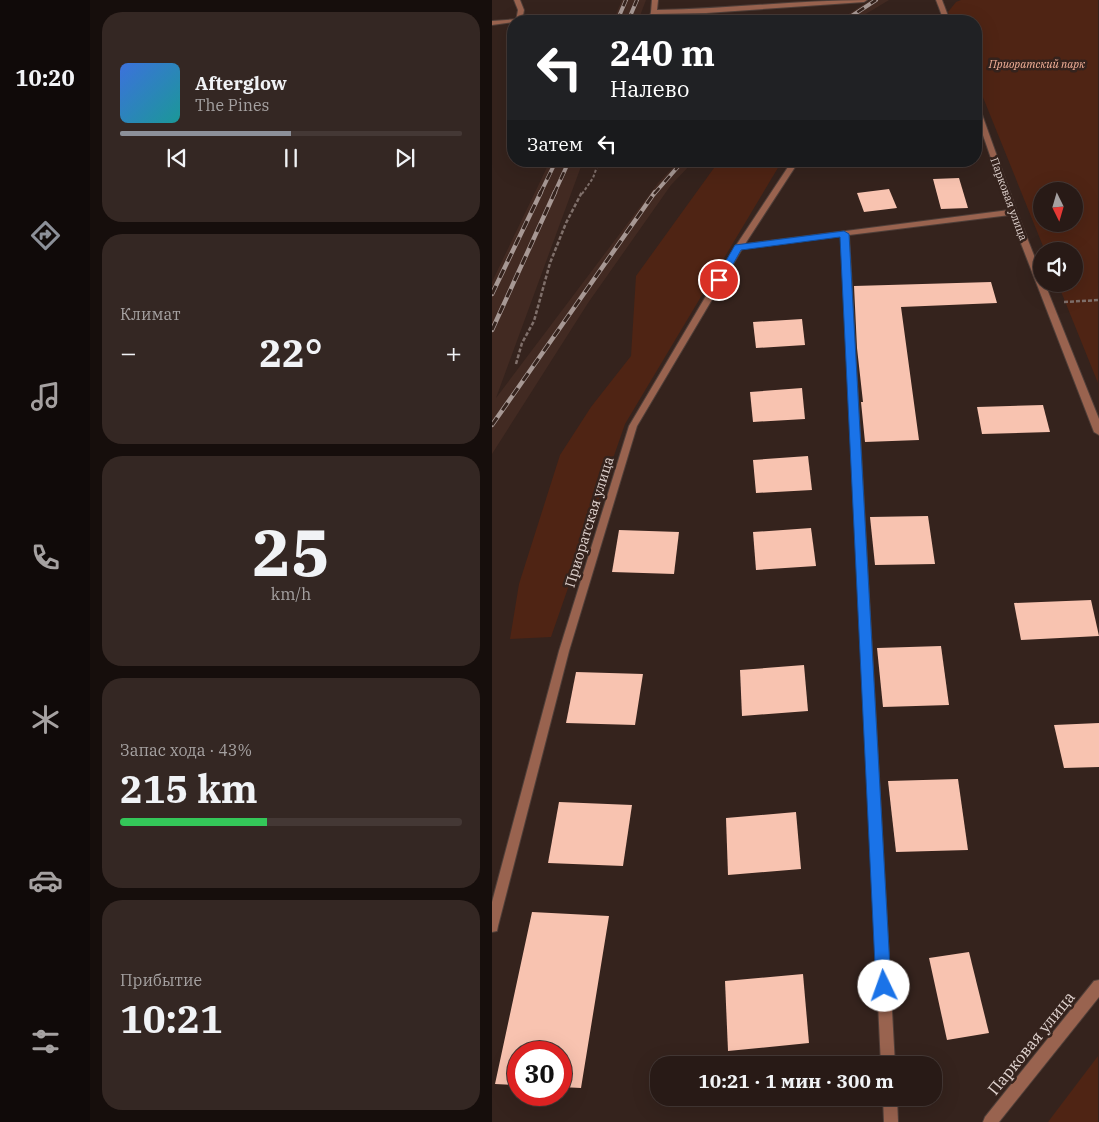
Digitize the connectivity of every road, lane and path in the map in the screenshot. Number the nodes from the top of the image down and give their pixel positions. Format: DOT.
graph roads {
  1 [pos="517,0"];
  2 [pos="655,0"];
  3 [pos="770,0"];
  4 [pos="864,0"];
  5 [pos="939,0"];
  6 [pos="768,7"];
  7 [pos="654,12"];
  8 [pos="520,15"];
  9 [pos="653,15"];
  10 [pos="944,15"];
  11 [pos="507,22"];
  12 [pos="492,23"];
  13 [pos="982,123"];
  14 [pos="597,167"];
  15 [pos="792,167"];
  16 [pos="1013,212"];
  17 [pos="844,234"];
  18 [pos="738,247"];
  19 [pos="1098,300"];
  20 [pos="1048,302"];
  21 [pos="516,364"];
  22 [pos="1098,432"];
  23 [pos="492,926"];
  24 [pos="1098,986"];
  25 [pos="888,1056"];
  26 [pos="890,1106"];
  27 [pos="891,1122"];
  28 [pos="990,1122"];
  1 -- 8 [label="street"];
  2 -- 7 [label="street"];
  3 -- 6 [label="street"];
  4 -- 6 [label="street"];
  5 -- 10 [label="street"];
  6 -- 7 [label="street"];
  7 -- 9 [label="street"];
  11 -- 12 [label="street"];
  13 -- 16 [label="street, Парковая улица"];
  14 -- 21 [label="path"];
  15 -- 18 [label="street, Приоратская улица"];
  16 -- 17 [label="street"];
  16 -- 20 [label="street, Парковая улица"];
  17 -- 18 [label="street"];
  17 -- 25 [label="street"];
  18 -- 23 [label="street, Приоратская улица"];
  19 -- 20 [label="path"];
  20 -- 22 [label="street, Парковая улица"];
  24 -- 28 [label="street, Парковая улица"];
  26 -- 27 [label="street"];
}
